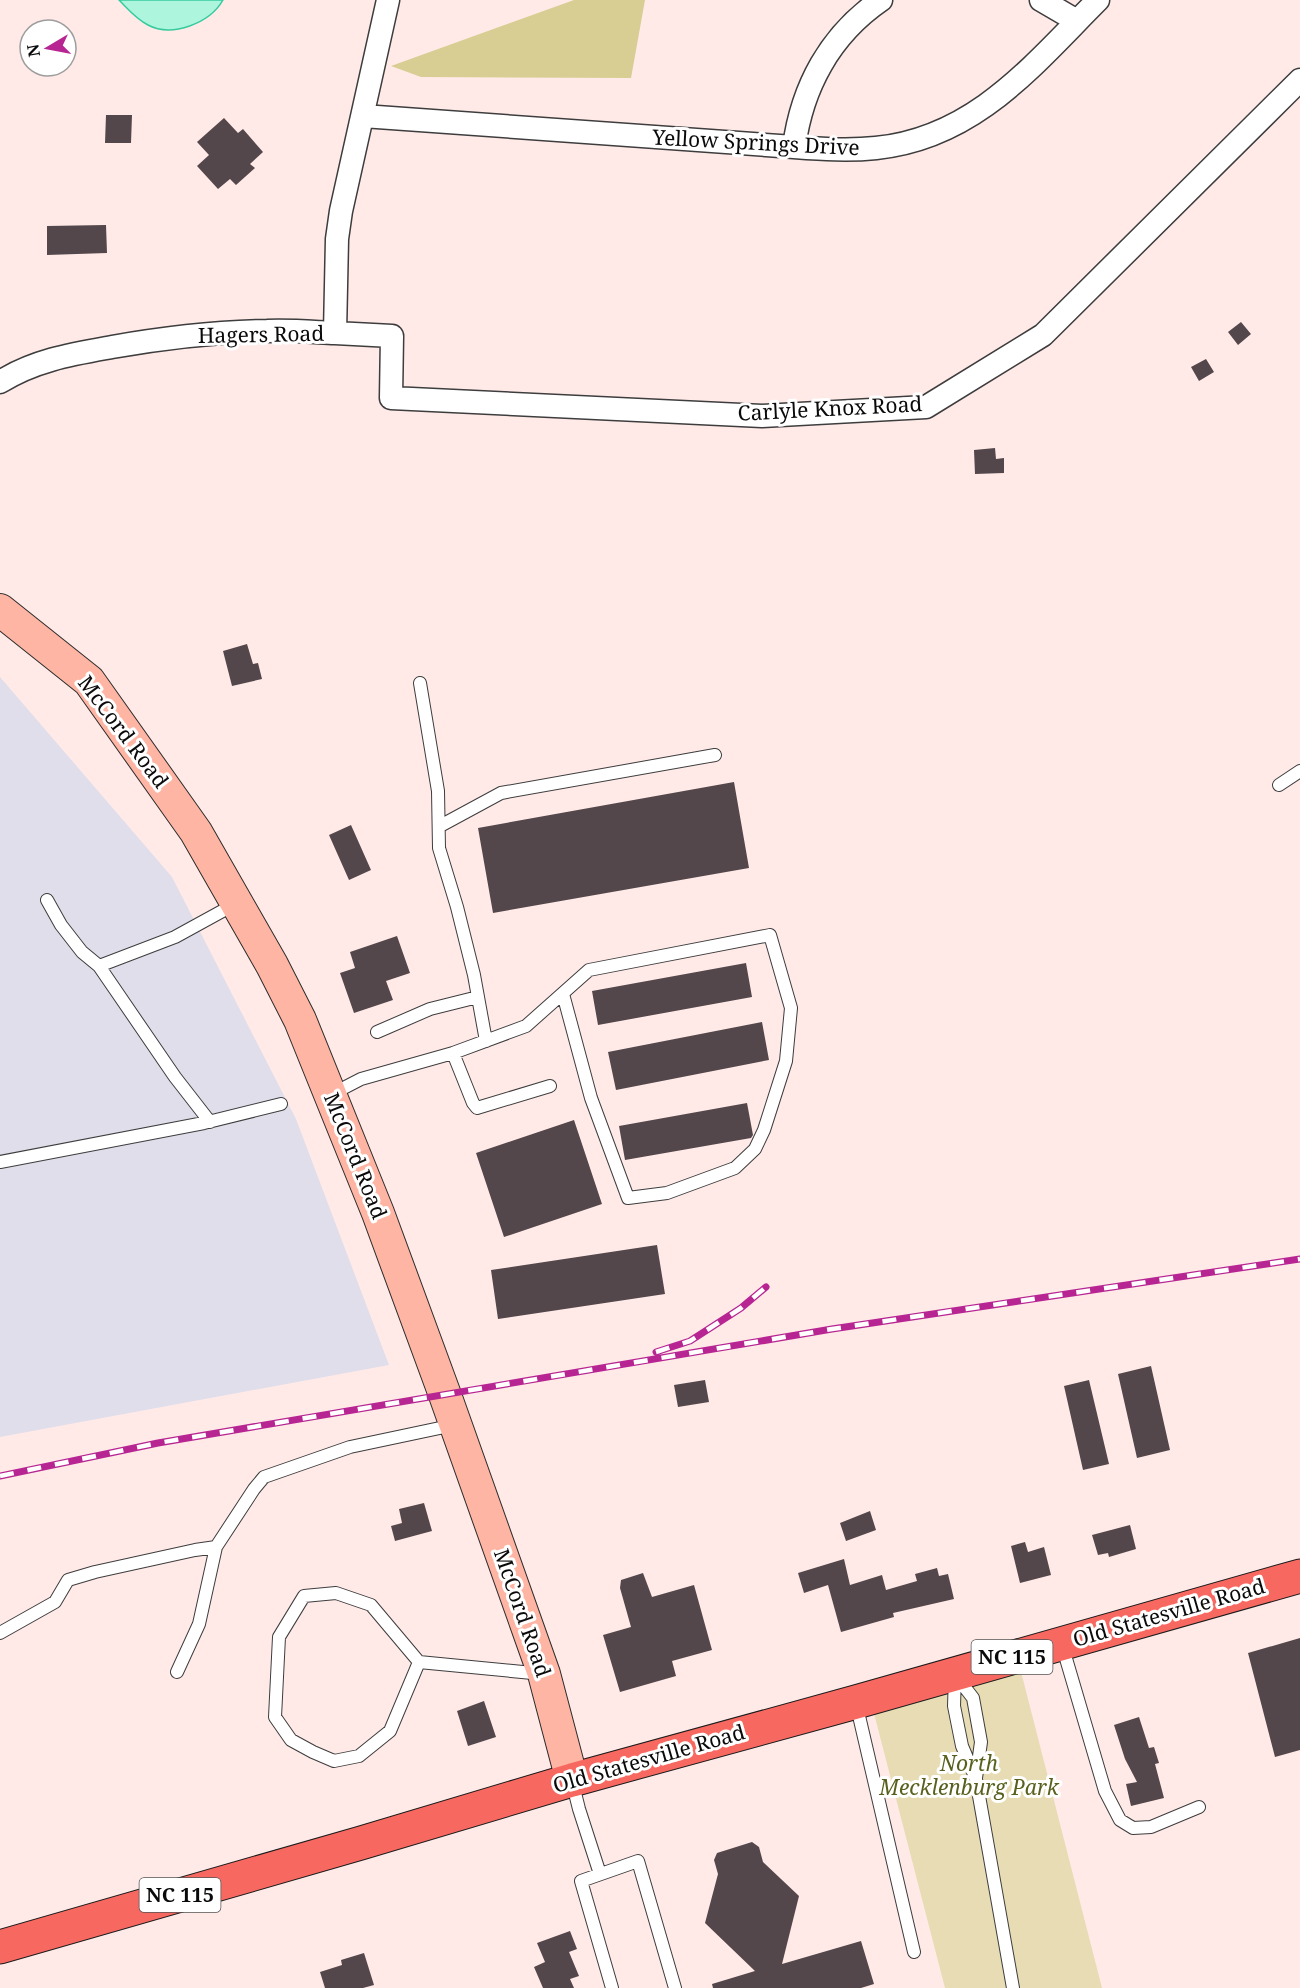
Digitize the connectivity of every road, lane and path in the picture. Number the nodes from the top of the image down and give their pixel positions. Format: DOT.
graph roads {
  1 [pos="388,0"];
  2 [pos="880,0"];
  3 [pos="1041,0"];
  4 [pos="1098,0"];
  5 [pos="1077,21"];
  6 [pos="1300,80"];
  7 [pos="363,117"];
  8 [pos="794,147"];
  9 [pos="335,333"];
  10 [pos="0,382"];
  11 [pos="0,610"];
  12 [pos="420,683"];
  13 [pos="715,755"];
  14 [pos="1300,771"];
  15 [pos="1279,785"];
  16 [pos="440,826"];
  17 [pos="47,900"];
  18 [pos="237,903"];
  19 [pos="99,966"];
  20 [pos="563,994"];
  21 [pos="478,997"];
  22 [pos="376,1032"];
  23 [pos="486,1041"];
  24 [pos="453,1053"];
  25 [pos="550,1086"];
  26 [pos="331,1095"];
  27 [pos="281,1104"];
  28 [pos="210,1122"];
  29 [pos="0,1162"];
  30 [pos="456,1424"];
  31 [pos="216,1547"];
  32 [pos="1300,1576"];
  33 [pos="0,1633"];
  34 [pos="1062,1643"];
  35 [pos="419,1662"];
  36 [pos="177,1672"];
  37 [pos="544,1674"];
  38 [pos="954,1674"];
  39 [pos="856,1702"];
  40 [pos="976,1779"];
  41 [pos="572,1780"];
  42 [pos="1199,1807"];
  43 [pos="600,1874"];
  44 [pos="0,1947"];
  45 [pos="914,1952"];
  46 [pos="612,1988"];
  47 [pos="675,1988"];
  48 [pos="1013,1988"];
  1 -- 7 [label="street, Hagers Road"];
  2 -- 8 [label="street"];
  3 -- 5 [label="street"];
  4 -- 5 [label="street, Yellow Springs Drive"];
  5 -- 8 [label="street, Yellow Springs Drive"];
  6 -- 9 [label="street, Carlyle Knox Road"];
  7 -- 8 [label="street, Yellow Springs Drive"];
  7 -- 9 [label="street, Hagers Road"];
  9 -- 10 [label="street, Hagers Road"];
  11 -- 18 [label="street, McCord Road"];
  12 -- 16 [label="lane"];
  13 -- 16 [label="lane"];
  14 -- 15 [label="lane"];
  16 -- 21 [label="lane"];
  17 -- 19 [label="lane"];
  18 -- 19 [label="lane"];
  18 -- 26 [label="street, McCord Road"];
  19 -- 28 [label="lane"];
  20 -- 20 [label="lane"];
  20 -- 23 [label="lane"];
  21 -- 22 [label="lane"];
  21 -- 23 [label="lane"];
  23 -- 24 [label="lane"];
  24 -- 25 [label="lane"];
  24 -- 26 [label="lane"];
  26 -- 30 [label="street, McCord Road"];
  27 -- 28 [label="lane"];
  28 -- 29 [label="lane"];
  30 -- 31 [label="lane"];
  30 -- 37 [label="street, McCord Road"];
  31 -- 33 [label="lane"];
  31 -- 36 [label="lane"];
  32 -- 34 [label="main road, Old Statesville Road / NC 115"];
  34 -- 38 [label="main road, Old Statesville Road / NC 115"];
  34 -- 42 [label="lane"];
  35 -- 35 [label="lane"];
  35 -- 37 [label="lane"];
  37 -- 41 [label="street, McCord Road"];
  38 -- 39 [label="main road, Old Statesville Road / NC 115"];
  38 -- 40 [label="lane"];
  38 -- 40 [label="lane"];
  39 -- 41 [label="main road, Old Statesville Road / NC 115"];
  39 -- 45 [label="lane"];
  40 -- 48 [label="lane"];
  41 -- 43 [label="lane"];
  41 -- 44 [label="main road, Old Statesville Road / NC 115"];
  43 -- 46 [label="lane"];
  43 -- 47 [label="lane"];
}
